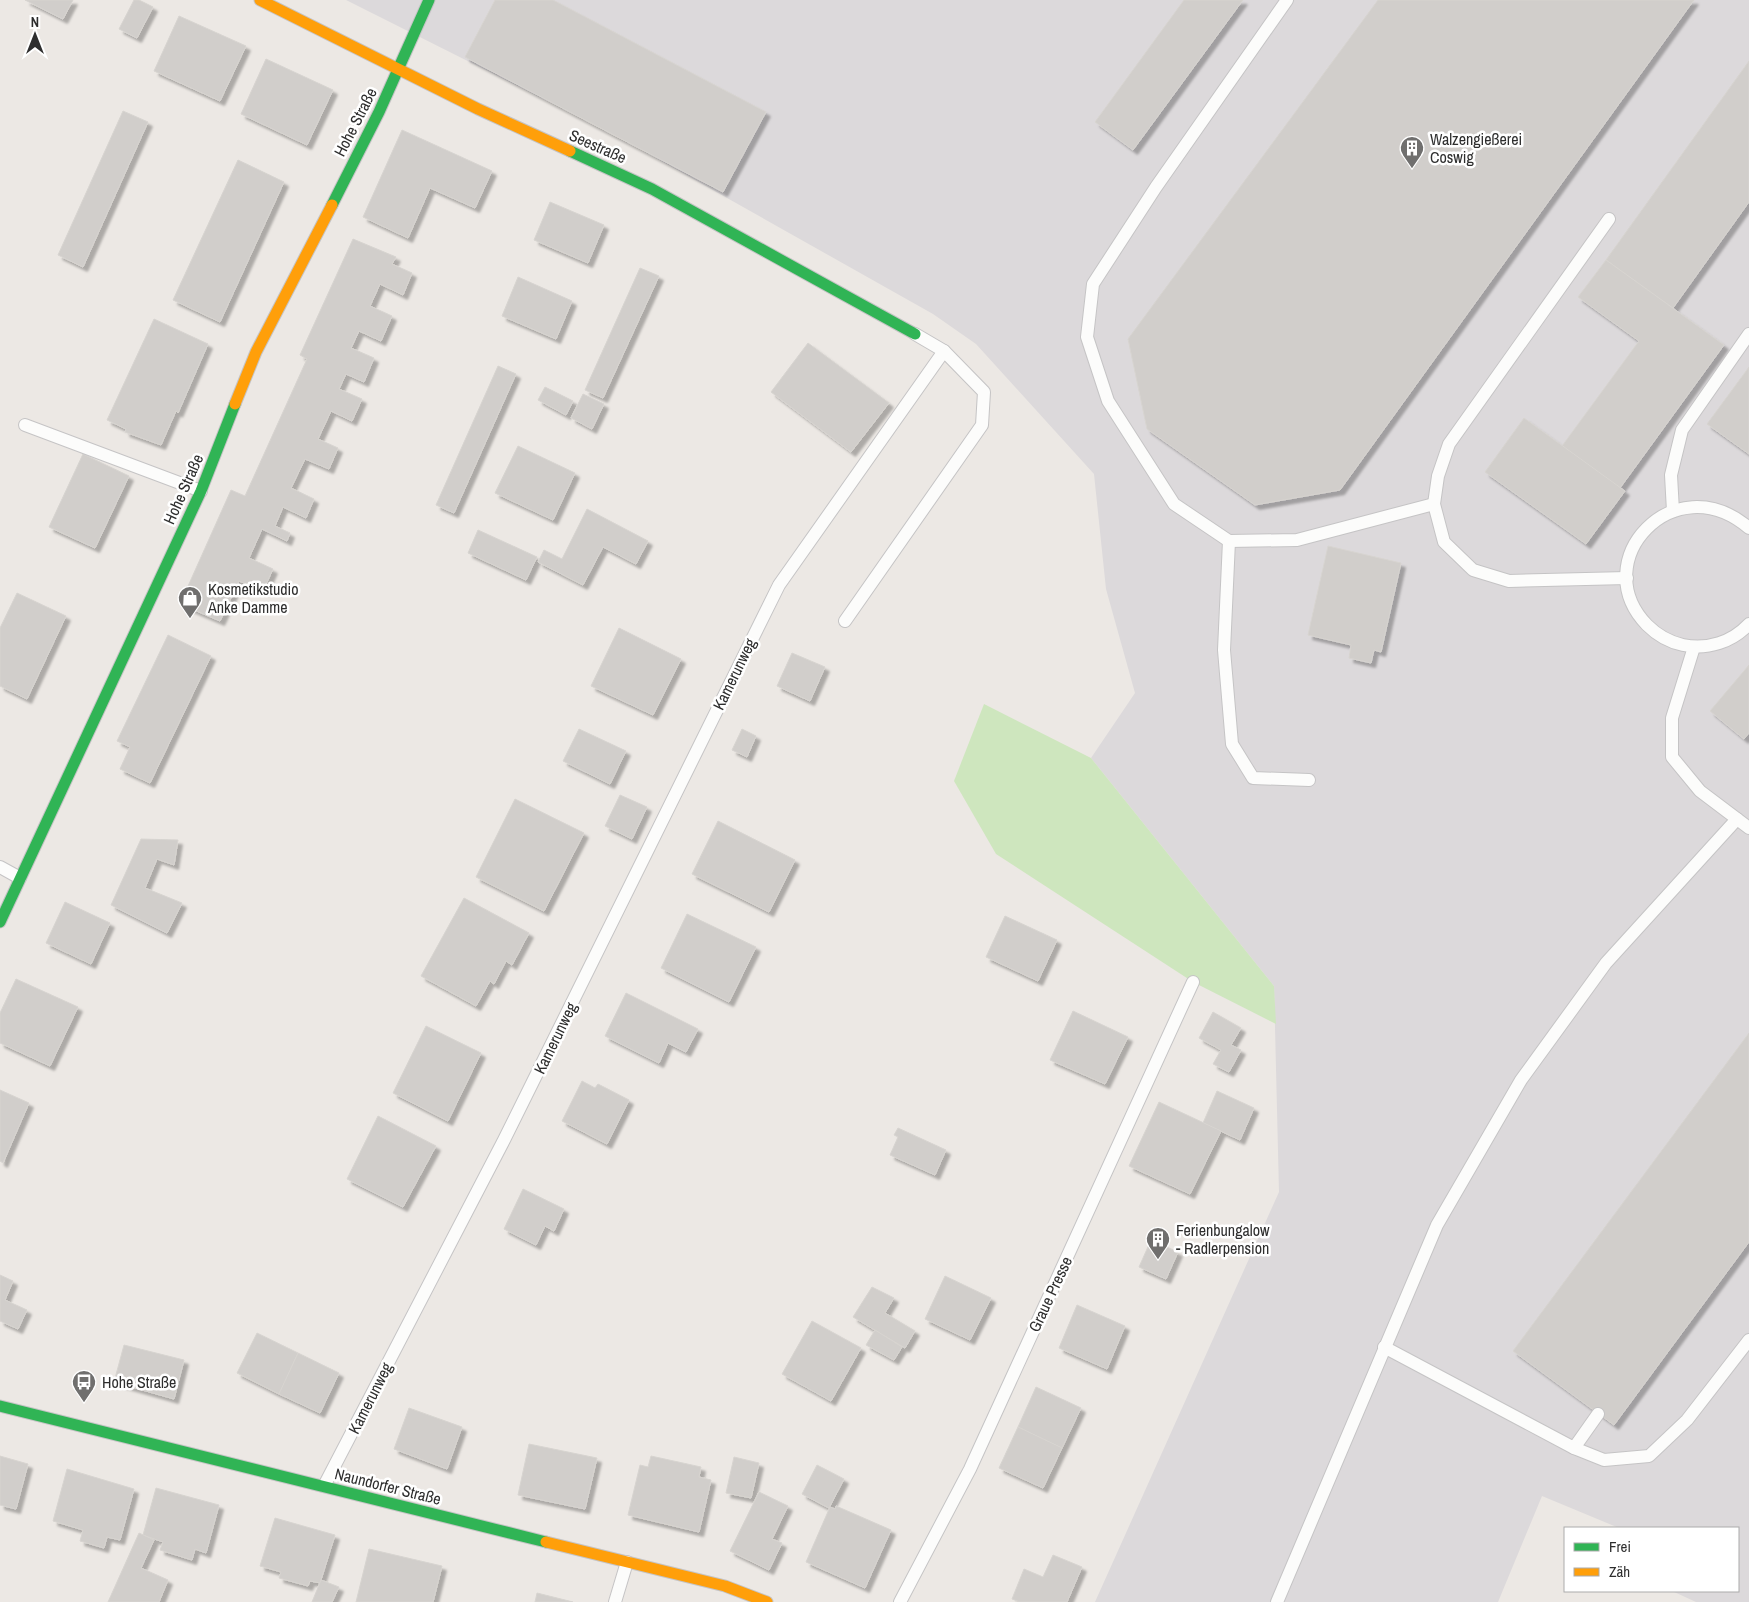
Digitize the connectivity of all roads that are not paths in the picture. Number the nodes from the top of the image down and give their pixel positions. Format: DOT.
graph roads {
  1 [pos="260,0"];
  2 [pos="429,0"];
  3 [pos="1287,0"];
  4 [pos="398,71"];
  5 [pos="1609,219"];
  6 [pos="916,334"];
  7 [pos="1749,334"];
  8 [pos="944,351"];
  9 [pos="25,426"];
  10 [pos="201,491"];
  11 [pos="1434,504"];
  12 [pos="1673,510"];
  13 [pos="1749,528"];
  14 [pos="1229,541"];
  15 [pos="1627,578"];
  16 [pos="845,622"];
  17 [pos="1749,624"];
  18 [pos="1694,647"];
  19 [pos="1309,780"];
  20 [pos="1737,819"];
  21 [pos="1749,828"];
  22 [pos="0,867"];
  23 [pos="20,878"];
  24 [pos="0,922"];
  25 [pos="1193,982"];
  26 [pos="1749,1340"];
  27 [pos="1384,1347"];
  28 [pos="0,1406"];
  29 [pos="1598,1414"];
  30 [pos="1574,1448"];
  31 [pos="324,1486"];
  32 [pos="627,1562"];
  33 [pos="615,1602"];
  34 [pos="767,1602"];
  35 [pos="900,1602"];
  36 [pos="1277,1602"];
  1 -- 4 [label="street, Seestraße"];
  2 -- 4 [label="street, Hohe Straße"];
  3 -- 14 [label="lane"];
  4 -- 6 [label="street, Seestraße"];
  4 -- 10 [label="street, Hohe Straße"];
  5 -- 11 [label="lane"];
  6 -- 8 [label="lane"];
  7 -- 12 [label="lane"];
  8 -- 16 [label="lane"];
  8 -- 31 [label="lane, Kamerunweg"];
  9 -- 10 [label="lane"];
  10 -- 23 [label="street, Hohe Straße"];
  11 -- 14 [label="lane"];
  11 -- 15 [label="lane"];
  12 -- 13 [label="lane"];
  12 -- 15 [label="lane"];
  14 -- 19 [label="lane"];
  15 -- 18 [label="lane"];
  17 -- 18 [label="lane"];
  18 -- 20 [label="lane"];
  20 -- 21 [label="lane"];
  20 -- 27 [label="lane"];
  22 -- 23 [label="lane"];
  23 -- 24 [label="street, Hohe Straße"];
  25 -- 35 [label="lane, Graue Presse"];
  26 -- 30 [label="lane"];
  27 -- 30 [label="lane"];
  27 -- 36 [label="lane"];
  28 -- 31 [label="street, Naundorfer Straße"];
  29 -- 30 [label="lane"];
  31 -- 32 [label="street, Naundorfer Straße"];
  32 -- 33 [label="lane"];
  32 -- 34 [label="street, Naundorfer Straße"];
}
